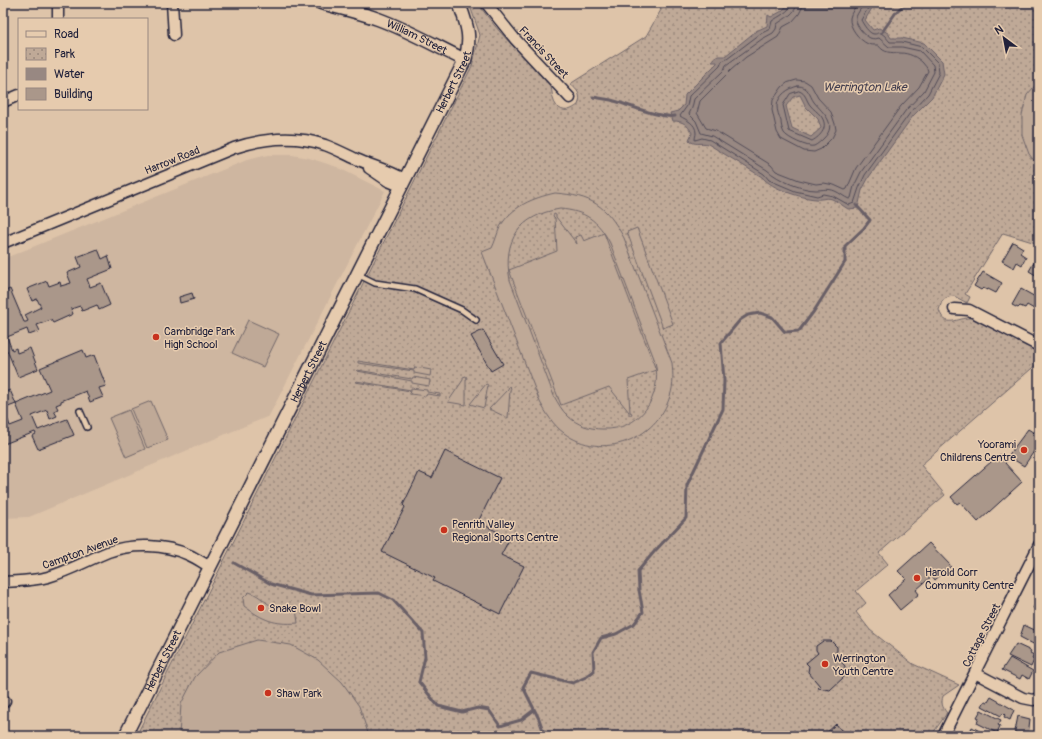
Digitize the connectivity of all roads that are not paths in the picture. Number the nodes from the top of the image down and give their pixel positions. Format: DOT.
graph roads {
  1 [pos="58,3"];
  2 [pos="172,3"];
  3 [pos="321,3"];
  4 [pos="459,3"];
  5 [pos="486,3"];
  6 [pos="58,18"];
  7 [pos="174,35"];
  8 [pos="464,60"];
  9 [pos="18,95"];
  10 [pos="570,98"];
  11 [pos="3,102"];
  12 [pos="402,182"];
  13 [pos="3,243"];
  14 [pos="356,274"];
  15 [pos="954,309"];
  16 [pos="476,320"];
  17 [pos="1039,346"];
  18 [pos="80,411"];
  19 [pos="87,427"];
  20 [pos="1039,545"];
  21 [pos="210,566"];
  22 [pos="3,582"];
  23 [pos="975,673"];
  24 [pos="1039,698"];
  25 [pos="125,736"];
  26 [pos="943,736"];
  1 -- 6 [label="street"];
  2 -- 7 [label="street"];
  3 -- 8 [label="street, William Street"];
  4 -- 8 [label="street, Herbert Street"];
  5 -- 10 [label="street, Francis Street"];
  8 -- 12 [label="street, Herbert Street"];
  9 -- 11 [label="street"];
  12 -- 13 [label="street, Harrow Road"];
  12 -- 14 [label="street, Herbert Street"];
  14 -- 16 [label="lane"];
  14 -- 21 [label="street, Herbert Street"];
  15 -- 17 [label="street"];
  18 -- 19 [label="lane"];
  20 -- 23 [label="street, Cottage Street"];
  21 -- 22 [label="street, Campton Avenue"];
  21 -- 25 [label="street, Herbert Street"];
  23 -- 24 [label="street"];
  23 -- 26 [label="street, Cottage Street"];
}
